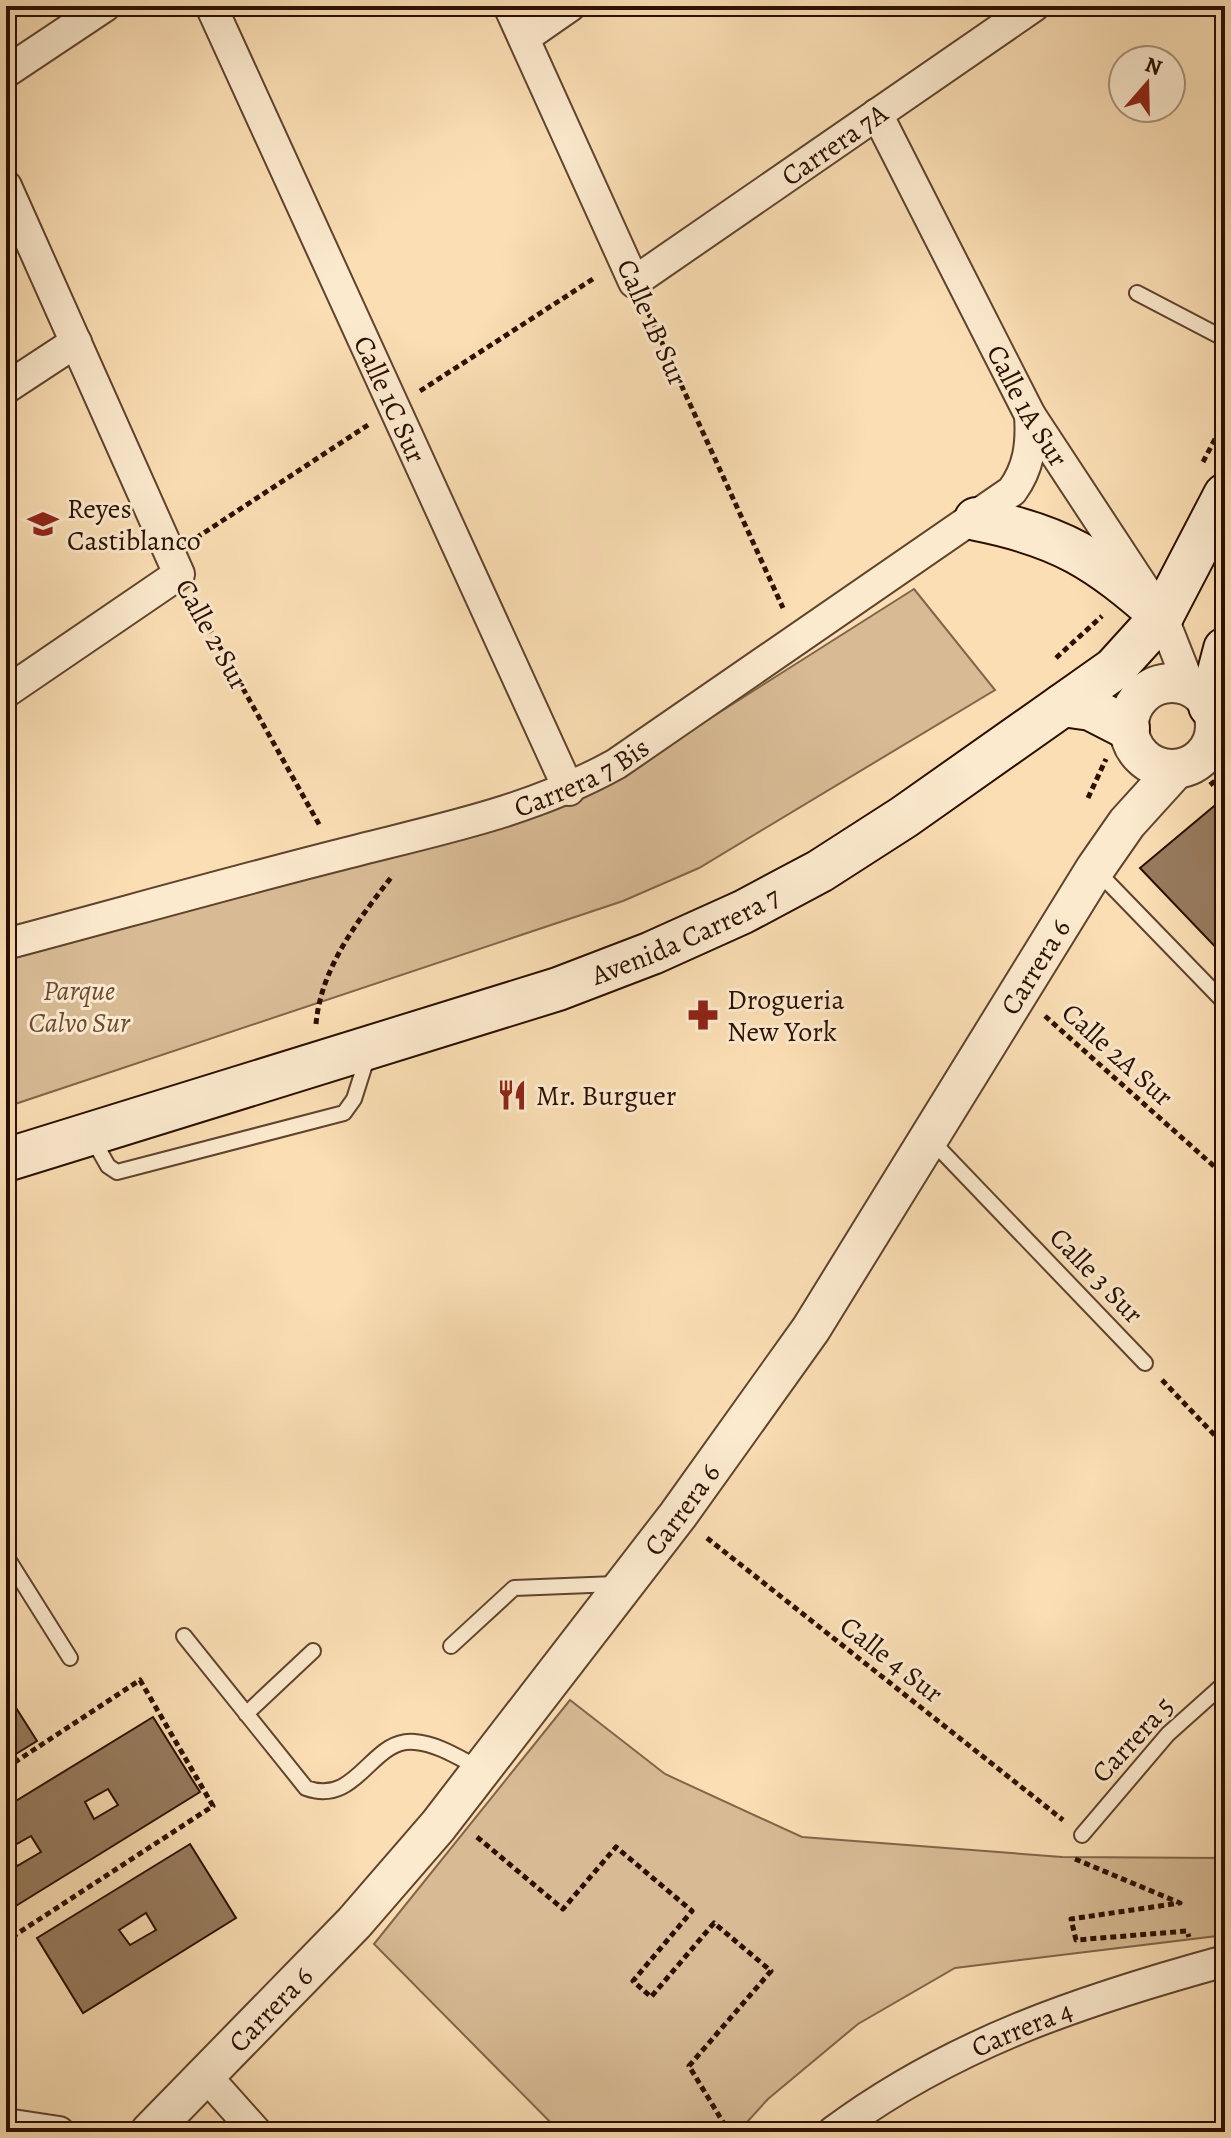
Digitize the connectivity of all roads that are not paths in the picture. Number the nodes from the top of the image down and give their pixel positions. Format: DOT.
graph roads {
  1 [pos="105,6"];
  2 [pos="211,6"];
  3 [pos="509,6"];
  4 [pos="570,6"];
  5 [pos="1034,6"];
  6 [pos="524,38"];
  7 [pos="6,72"];
  8 [pos="877,114"];
  9 [pos="6,186"];
  10 [pos="634,282"];
  11 [pos="1137,293"];
  12 [pos="1225,339"];
  13 [pos="76,342"];
  14 [pos="6,388"];
  15 [pos="1030,415"];
  16 [pos="1211,484"];
  17 [pos="976,519"];
  18 [pos="1162,616"];
  19 [pos="1225,649"];
  20 [pos="6,692"];
  21 [pos="1063,705"];
  22 [pos="1210,710"];
  23 [pos="1120,743"];
  24 [pos="1176,769"];
  25 [pos="569,790"];
  26 [pos="1127,823"];
  27 [pos="1095,869"];
  28 [pos="6,944"];
  29 [pos="1225,1003"];
  30 [pos="370,1047"];
  31 [pos="90,1134"];
  32 [pos="931,1140"];
  33 [pos="6,1160"];
  34 [pos="1145,1363"];
  35 [pos="6,1556"];
  36 [pos="626,1584"];
  37 [pos="184,1636"];
  38 [pos="451,1646"];
  39 [pos="313,1651"];
  40 [pos="70,1658"];
  41 [pos="1225,1683"];
  42 [pos="246,1714"];
  43 [pos="482,1770"];
  44 [pos="1082,1835"];
  45 [pos="1211,1965"];
  46 [pos="206,2076"];
  47 [pos="6,2124"];
  48 [pos="59,2132"];
  49 [pos="150,2132"];
  50 [pos="256,2132"];
  51 [pos="833,2132"];
  1 -- 7 [label="street"];
  2 -- 25 [label="street, Calle 1C Sur"];
  3 -- 6 [label="street, Calle 1B Sur"];
  4 -- 6 [label="street"];
  5 -- 8 [label="street, Carrera 7A"];
  6 -- 10 [label="street, Calle 1B Sur"];
  8 -- 10 [label="street, Carrera 7A"];
  8 -- 15 [label="street, Calle 1A Sur"];
  9 -- 13 [label="street, Calle 2 Sur"];
  11 -- 12 [label="lane"];
  13 -- 14 [label="street"];
  13 -- 20 [label="street, Calle 2 Sur"];
  15 -- 17 [label="street, Carrera 7 Bis"];
  15 -- 18 [label="street, Calle 1A Sur"];
  16 -- 18 [label="main road, Avenida Carrera 7"];
  17 -- 18 [label="main road"];
  17 -- 25 [label="street, Carrera 7 Bis"];
  18 -- 21 [label="main road, Avenida Carrera 7"];
  18 -- 22 [label="street, Calle 1A Sur"];
  19 -- 22 [label="main road"];
  21 -- 23 [label="main road"];
  21 -- 30 [label="main road, Avenida Carrera 7"];
  22 -- 23 [label="street"];
  22 -- 24 [label="street"];
  23 -- 24 [label="street"];
  23 -- 26 [label="street, Carrera 6"];
  24 -- 26 [label="street, Carrera 6"];
  25 -- 28 [label="street, Carrera 7 Bis"];
  26 -- 27 [label="street, Carrera 6"];
  27 -- 29 [label="lane"];
  27 -- 32 [label="street, Carrera 6"];
  30 -- 31 [label="main road, Avenida Carrera 7"];
  30 -- 31 [label="lane"];
  31 -- 33 [label="main road, Avenida Carrera 7"];
  32 -- 34 [label="lane, Calle 3 Sur"];
  32 -- 36 [label="street, Carrera 6"];
  35 -- 40 [label="lane"];
  36 -- 38 [label="lane"];
  36 -- 43 [label="street, Carrera 6"];
  37 -- 42 [label="lane"];
  39 -- 42 [label="lane"];
  41 -- 44 [label="lane, Carrera 5"];
  42 -- 43 [label="lane"];
  43 -- 46 [label="street, Carrera 6"];
  45 -- 51 [label="street, Carrera 4"];
  46 -- 49 [label="street, Carrera 6"];
  46 -- 50 [label="street"];
  47 -- 48 [label="street"];
}
